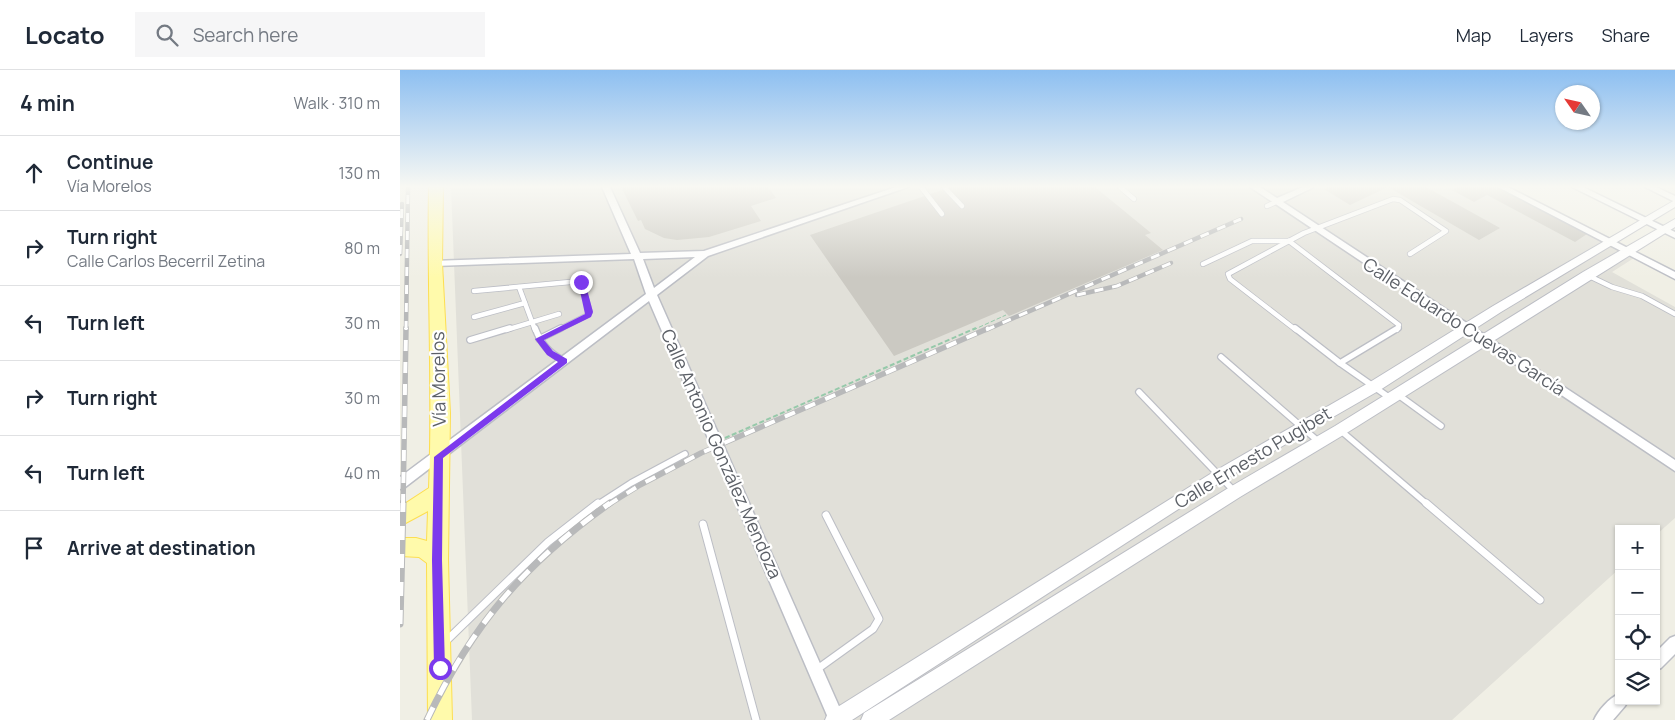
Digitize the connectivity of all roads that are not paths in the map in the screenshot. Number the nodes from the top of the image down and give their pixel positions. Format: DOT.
graph roads {
  1 [pos="435,217"];
  2 [pos="620,217"];
  3 [pos="814,217"];
  4 [pos="1299,217"];
  5 [pos="1347,217"];
  6 [pos="1424,217"];
  7 [pos="1560,217"];
  8 [pos="1638,217"];
  9 [pos="1652,217"];
  10 [pos="1646,221"];
  11 [pos="1316,229"];
  12 [pos="1671,229"];
  13 [pos="1289,241"];
  14 [pos="1610,243"];
  15 [pos="1627,252"];
  16 [pos="705,254"];
  17 [pos="1410,254"];
  18 [pos="637,256"];
  19 [pos="434,263"];
  20 [pos="1203,264"];
  21 [pos="1555,274"];
  22 [pos="1587,275"];
  23 [pos="1675,276"];
  24 [pos="1573,284"];
  25 [pos="519,288"];
  26 [pos="1529,290"];
  27 [pos="474,291"];
  28 [pos="651,294"];
  29 [pos="1546,300"];
  30 [pos="525,303"];
  31 [pos="1498,309"];
  32 [pos="559,314"];
  33 [pos="1675,314"];
  34 [pos="474,317"];
  35 [pos="1515,320"];
  36 [pos="532,322"];
  37 [pos="1468,329"];
  38 [pos="539,339"];
  39 [pos="470,340"];
  40 [pos="1484,340"];
  41 [pos="1221,357"];
  42 [pos="564,361"];
  43 [pos="1340,363"];
  44 [pos="1375,386"];
  45 [pos="1138,392"];
  46 [pos="1394,396"];
  47 [pos="1441,426"];
  48 [pos="1303,428"];
  49 [pos="1340,430"];
  50 [pos="1319,442"];
  51 [pos="685,454"];
  52 [pos="439,457"];
  53 [pos="1675,466"];
  54 [pos="1220,475"];
  55 [pos="400,484"];
  56 [pos="438,492"];
  57 [pos="1235,492"];
  58 [pos="826,515"];
  59 [pos="400,517"];
  60 [pos="1151,519"];
  61 [pos="703,524"];
  62 [pos="1165,537"];
  63 [pos="400,546"];
  64 [pos="437,560"];
  65 [pos="1540,600"];
  66 [pos="1675,643"];
  67 [pos="439,648"];
  68 [pos="1659,660"];
  69 [pos="816,670"];
  70 [pos="1616,705"];
  71 [pos="836,719"];
  72 [pos="440,720"];
  73 [pos="756,720"];
  74 [pos="871,720"];
  75 [pos="1602,720"];
  1 -- 19 [label="main road, Vía Morelos"];
  2 -- 18 [label="street, Calle Antonio González Mendoza"];
  3 -- 16 [label="street"];
  4 -- 11 [label="street, Calle Eduardo Cuevas García"];
  5 -- 11 [label="lane"];
  6 -- 17 [label="lane"];
  7 -- 14 [label="street"];
  8 -- 10 [label="street"];
  9 -- 10 [label="street, Calle Ernesto Pugibet"];
  10 -- 12 [label="street"];
  10 -- 14 [label="street, Calle Ernesto Pugibet"];
  11 -- 13 [label="lane"];
  11 -- 37 [label="street, Calle Eduardo Cuevas García"];
  12 -- 15 [label="street, Calle Ernesto Pugibet"];
  13 -- 20 [label="lane"];
  13 -- 43 [label="lane"];
  13 -- 43 [label="lane"];
  14 -- 15 [label="street"];
  14 -- 21 [label="street, Calle Ernesto Pugibet"];
  15 -- 22 [label="street, Calle Ernesto Pugibet"];
  15 -- 23 [label="street"];
  16 -- 18 [label="street"];
  16 -- 28 [label="street"];
  18 -- 19 [label="street"];
  18 -- 28 [label="street, Calle Antonio González Mendoza"];
  19 -- 52 [label="main road, Vía Morelos"];
  21 -- 24 [label="street"];
  21 -- 26 [label="street, Calle Ernesto Pugibet"];
  22 -- 24 [label="street, Calle Ernesto Pugibet"];
  22 -- 33 [label="lane"];
  24 -- 29 [label="street, Calle Ernesto Pugibet"];
  25 -- 27 [label="lane"];
  25 -- 30 [label="lane"];
  25 -- 38 [label="lane"];
  26 -- 29 [label="street"];
  26 -- 31 [label="street, Calle Ernesto Pugibet"];
  28 -- 42 [label="street"];
  28 -- 69 [label="street, Calle Antonio González Mendoza"];
  29 -- 35 [label="street, Calle Ernesto Pugibet"];
  30 -- 34 [label="lane"];
  30 -- 36 [label="lane"];
  31 -- 35 [label="street"];
  31 -- 37 [label="street, Calle Ernesto Pugibet"];
  32 -- 36 [label="lane"];
  35 -- 40 [label="street, Calle Ernesto Pugibet"];
  36 -- 38 [label="lane"];
  36 -- 39 [label="lane"];
  37 -- 40 [label="street, Calle Eduardo Cuevas García"];
  37 -- 44 [label="street, Calle Ernesto Pugibet"];
  38 -- 42 [label="lane"];
  40 -- 46 [label="street, Calle Ernesto Pugibet"];
  40 -- 53 [label="street, Calle Eduardo Cuevas García"];
  41 -- 48 [label="lane"];
  42 -- 52 [label="street"];
  43 -- 44 [label="lane"];
  44 -- 46 [label="lane"];
  44 -- 48 [label="street, Calle Ernesto Pugibet"];
  45 -- 54 [label="lane"];
  46 -- 47 [label="lane"];
  46 -- 49 [label="street, Calle Ernesto Pugibet"];
  48 -- 50 [label="lane"];
  48 -- 54 [label="street, Calle Ernesto Pugibet"];
  49 -- 50 [label="street, Calle Ernesto Pugibet"];
  49 -- 65 [label="lane"];
  50 -- 57 [label="street, Calle Ernesto Pugibet"];
  51 -- 67 [label="lane"];
  52 -- 55 [label="street"];
  52 -- 56 [label="main road, Vía Morelos"];
  54 -- 57 [label="lane"];
  54 -- 60 [label="street, Calle Ernesto Pugibet"];
  56 -- 59 [label="main road"];
  56 -- 64 [label="main road, Vía Morelos"];
  57 -- 62 [label="street, Calle Ernesto Pugibet"];
  58 -- 69 [label="lane"];
  60 -- 62 [label="street"];
  60 -- 71 [label="street, Calle Ernesto Pugibet"];
  61 -- 73 [label="lane"];
  62 -- 74 [label="street, Calle Ernesto Pugibet"];
  63 -- 64 [label="main road"];
  64 -- 67 [label="main road, Vía Morelos"];
  66 -- 68 [label="street"];
  67 -- 72 [label="main road, Vía Morelos"];
  69 -- 71 [label="street, Calle Antonio González Mendoza"];
  70 -- 75 [label="street"];
}
